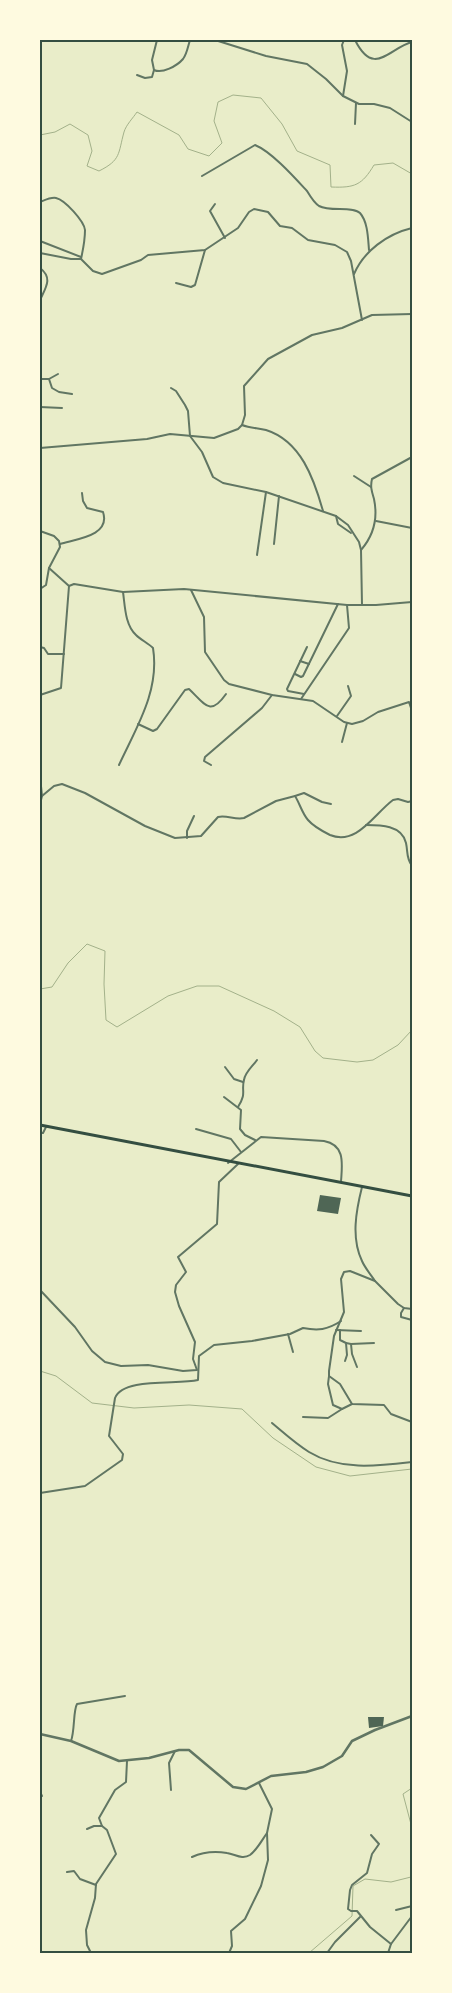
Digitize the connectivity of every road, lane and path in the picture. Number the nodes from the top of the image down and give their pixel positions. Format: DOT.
graph roads {
  1 [pos="157,40"];
  2 [pos="190,40"];
  3 [pos="215,40"];
  4 [pos="344,40"];
  5 [pos="355,40"];
  6 [pos="412,42"];
  7 [pos="154,70"];
  8 [pos="137,75"];
  9 [pos="343,96"];
  10 [pos="356,103"];
  11 [pos="412,122"];
  12 [pos="355,124"];
  13 [pos="202,176"];
  14 [pos="40,202"];
  15 [pos="215,204"];
  16 [pos="412,228"];
  17 [pos="225,238"];
  18 [pos="40,241"];
  19 [pos="205,250"];
  20 [pos="369,250"];
  21 [pos="40,253"];
  22 [pos="81,258"];
  23 [pos="40,268"];
  24 [pos="353,276"];
  25 [pos="176,283"];
  26 [pos="40,300"];
  27 [pos="412,314"];
  28 [pos="362,320"];
  29 [pos="58,374"];
  30 [pos="40,379"];
  31 [pos="49,379"];
  32 [pos="172,388"];
  33 [pos="72,394"];
  34 [pos="40,407"];
  35 [pos="62,408"];
  36 [pos="242,425"];
  37 [pos="190,436"];
  38 [pos="40,448"];
  39 [pos="412,456"];
  40 [pos="354,476"];
  41 [pos="371,487"];
  42 [pos="266,492"];
  43 [pos="82,493"];
  44 [pos="279,496"];
  45 [pos="323,511"];
  46 [pos="336,516"];
  47 [pos="376,521"];
  48 [pos="412,528"];
  49 [pos="40,531"];
  50 [pos="353,534"];
  51 [pos="60,544"];
  52 [pos="274,544"];
  53 [pos="361,550"];
  54 [pos="257,555"];
  55 [pos="49,568"];
  56 [pos="69,586"];
  57 [pos="40,588"];
  58 [pos="191,589"];
  59 [pos="123,592"];
  60 [pos="412,602"];
  61 [pos="338,604"];
  62 [pos="347,605"];
  63 [pos="362,605"];
  64 [pos="40,647"];
  65 [pos="308,647"];
  66 [pos="64,654"];
  67 [pos="300,661"];
  68 [pos="309,664"];
  69 [pos="295,674"];
  70 [pos="348,686"];
  71 [pos="226,694"];
  72 [pos="304,694"];
  73 [pos="40,695"];
  74 [pos="272,695"];
  75 [pos="301,699"];
  76 [pos="412,711"];
  77 [pos="337,717"];
  78 [pos="347,723"];
  79 [pos="138,724"];
  80 [pos="342,742"];
  81 [pos="118,765"];
  82 [pos="211,765"];
  83 [pos="40,776"];
  84 [pos="42,796"];
  85 [pos="295,796"];
  86 [pos="412,801"];
  87 [pos="40,804"];
  88 [pos="331,804"];
  89 [pos="194,816"];
  90 [pos="366,825"];
  91 [pos="187,837"];
  92 [pos="412,866"];
  93 [pos="257,1060"];
  94 [pos="225,1067"];
  95 [pos="243,1082"];
  96 [pos="224,1097"];
  97 [pos="238,1106"];
  98 [pos="40,1125"];
  99 [pos="46,1127"];
  100 [pos="196,1129"];
  101 [pos="40,1134"];
  102 [pos="255,1140"];
  103 [pos="240,1152"];
  104 [pos="228,1162"];
  105 [pos="238,1164"];
  106 [pos="341,1184"];
  107 [pos="362,1187"];
  108 [pos="412,1196"];
  109 [pos="375,1282"];
  110 [pos="40,1290"];
  111 [pos="404,1308"];
  112 [pos="412,1309"];
  113 [pos="412,1320"];
  114 [pos="341,1321"];
  115 [pos="336,1330"];
  116 [pos="340,1330"];
  117 [pos="361,1331"];
  118 [pos="288,1334"];
  119 [pos="374,1343"];
  120 [pos="346,1344"];
  121 [pos="352,1344"];
  122 [pos="293,1352"];
  123 [pos="345,1361"];
  124 [pos="357,1367"];
  125 [pos="198,1369"];
  126 [pos="330,1376"];
  127 [pos="352,1404"];
  128 [pos="342,1409"];
  129 [pos="303,1417"];
  130 [pos="412,1422"];
  131 [pos="272,1423"];
  132 [pos="412,1462"];
  133 [pos="40,1493"];
  134 [pos="126,1696"];
  135 [pos="412,1716"];
  136 [pos="40,1734"];
  137 [pos="72,1741"];
  138 [pos="175,1751"];
  139 [pos="127,1761"];
  140 [pos="258,1783"];
  141 [pos="171,1790"];
  142 [pos="40,1792"];
  143 [pos="42,1796"];
  144 [pos="102,1826"];
  145 [pos="87,1829"];
  146 [pos="267,1833"];
  147 [pos="371,1835"];
  148 [pos="192,1857"];
  149 [pos="67,1872"];
  150 [pos="96,1886"];
  151 [pos="412,1906"];
  152 [pos="396,1910"];
  153 [pos="412,1916"];
  154 [pos="360,1917"];
  155 [pos="391,1944"];
  156 [pos="91,1953"];
  157 [pos="229,1953"];
  158 [pos="328,1953"];
  159 [pos="388,1953"];
  1 -- 7 [label="street"];
  2 -- 7 [label="street"];
  3 -- 9 [label="street"];
  4 -- 9 [label="street"];
  5 -- 6 [label="street"];
  7 -- 8 [label="street"];
  9 -- 10 [label="street"];
  10 -- 11 [label="street"];
  10 -- 12 [label="street"];
  13 -- 20 [label="street"];
  14 -- 22 [label="street"];
  15 -- 17 [label="street"];
  16 -- 20 [label="street"];
  17 -- 19 [label="street"];
  17 -- 24 [label="street"];
  18 -- 22 [label="street"];
  19 -- 22 [label="street"];
  19 -- 25 [label="street"];
  20 -- 24 [label="street"];
  21 -- 22 [label="street"];
  23 -- 26 [label="street"];
  24 -- 28 [label="street"];
  27 -- 28 [label="street"];
  28 -- 36 [label="street"];
  29 -- 31 [label="street"];
  30 -- 31 [label="street"];
  31 -- 33 [label="street"];
  32 -- 37 [label="street"];
  34 -- 35 [label="street"];
  36 -- 37 [label="street"];
  36 -- 45 [label="street"];
  37 -- 38 [label="street"];
  37 -- 42 [label="street"];
  39 -- 41 [label="street"];
  40 -- 41 [label="street"];
  41 -- 47 [label="street"];
  42 -- 44 [label="street"];
  42 -- 54 [label="street"];
  43 -- 51 [label="street"];
  44 -- 45 [label="street"];
  44 -- 52 [label="street"];
  45 -- 46 [label="street"];
  46 -- 50 [label="street"];
  46 -- 50 [label="street"];
  47 -- 48 [label="street"];
  47 -- 53 [label="street"];
  49 -- 51 [label="street"];
  50 -- 53 [label="street"];
  51 -- 55 [label="street"];
  53 -- 63 [label="street"];
  55 -- 56 [label="street"];
  55 -- 57 [label="street"];
  56 -- 59 [label="street"];
  56 -- 66 [label="street"];
  58 -- 59 [label="street"];
  58 -- 61 [label="street"];
  58 -- 74 [label="street"];
  59 -- 79 [label="street"];
  60 -- 63 [label="street"];
  61 -- 62 [label="street"];
  61 -- 68 [label="street"];
  62 -- 63 [label="street"];
  62 -- 72 [label="street"];
  64 -- 66 [label="street"];
  65 -- 67 [label="street"];
  66 -- 73 [label="street"];
  67 -- 68 [label="street"];
  67 -- 69 [label="street"];
  68 -- 69 [label="street"];
  69 -- 72 [label="street"];
  70 -- 77 [label="street"];
  71 -- 79 [label="street"];
  72 -- 75 [label="street"];
  74 -- 75 [label="street"];
  74 -- 82 [label="street"];
  75 -- 77 [label="street"];
  76 -- 78 [label="street"];
  77 -- 78 [label="street"];
  78 -- 80 [label="street"];
  79 -- 81 [label="street"];
  83 -- 84 [label="street"];
  84 -- 87 [label="street"];
  84 -- 91 [label="street"];
  85 -- 88 [label="street"];
  85 -- 90 [label="street"];
  85 -- 91 [label="street"];
  86 -- 90 [label="street"];
  89 -- 91 [label="street"];
  90 -- 92 [label="street"];
  93 -- 95 [label="street"];
  94 -- 95 [label="street"];
  95 -- 97 [label="street"];
  96 -- 97 [label="street"];
  97 -- 102 [label="street"];
  98 -- 99 [label="highway"];
  99 -- 101 [label="street"];
  99 -- 104 [label="highway"];
  100 -- 103 [label="street"];
  102 -- 103 [label="street"];
  102 -- 106 [label="street"];
  103 -- 104 [label="street"];
  104 -- 105 [label="highway"];
  105 -- 106 [label="highway"];
  105 -- 125 [label="street"];
  106 -- 107 [label="highway"];
  107 -- 108 [label="highway"];
  107 -- 109 [label="street"];
  109 -- 111 [label="street"];
  109 -- 114 [label="street"];
  110 -- 125 [label="street"];
  111 -- 112 [label="street"];
  111 -- 113 [label="street"];
  114 -- 115 [label="street"];
  114 -- 118 [label="street"];
  115 -- 116 [label="street"];
  115 -- 126 [label="street"];
  116 -- 117 [label="street"];
  116 -- 120 [label="street"];
  118 -- 122 [label="street"];
  118 -- 125 [label="street"];
  119 -- 121 [label="street"];
  120 -- 121 [label="street"];
  120 -- 123 [label="street"];
  121 -- 124 [label="street"];
  125 -- 133 [label="street"];
  126 -- 127 [label="street"];
  126 -- 128 [label="street"];
  127 -- 128 [label="street"];
  127 -- 130 [label="street"];
  128 -- 129 [label="street"];
  131 -- 132 [label="street"];
  134 -- 137 [label="street"];
  135 -- 140 [label="street"];
  136 -- 137 [label="street"];
  137 -- 139 [label="street"];
  138 -- 139 [label="street"];
  138 -- 140 [label="street"];
  138 -- 141 [label="street"];
  139 -- 144 [label="street"];
  140 -- 146 [label="street"];
  142 -- 143 [label="street"];
  144 -- 145 [label="street"];
  144 -- 150 [label="street"];
  146 -- 148 [label="street"];
  146 -- 157 [label="street"];
  147 -- 154 [label="street"];
  149 -- 150 [label="street"];
  150 -- 156 [label="street"];
  151 -- 152 [label="street"];
  153 -- 155 [label="street"];
  154 -- 155 [label="street"];
  154 -- 158 [label="street"];
  155 -- 159 [label="street"];
}
